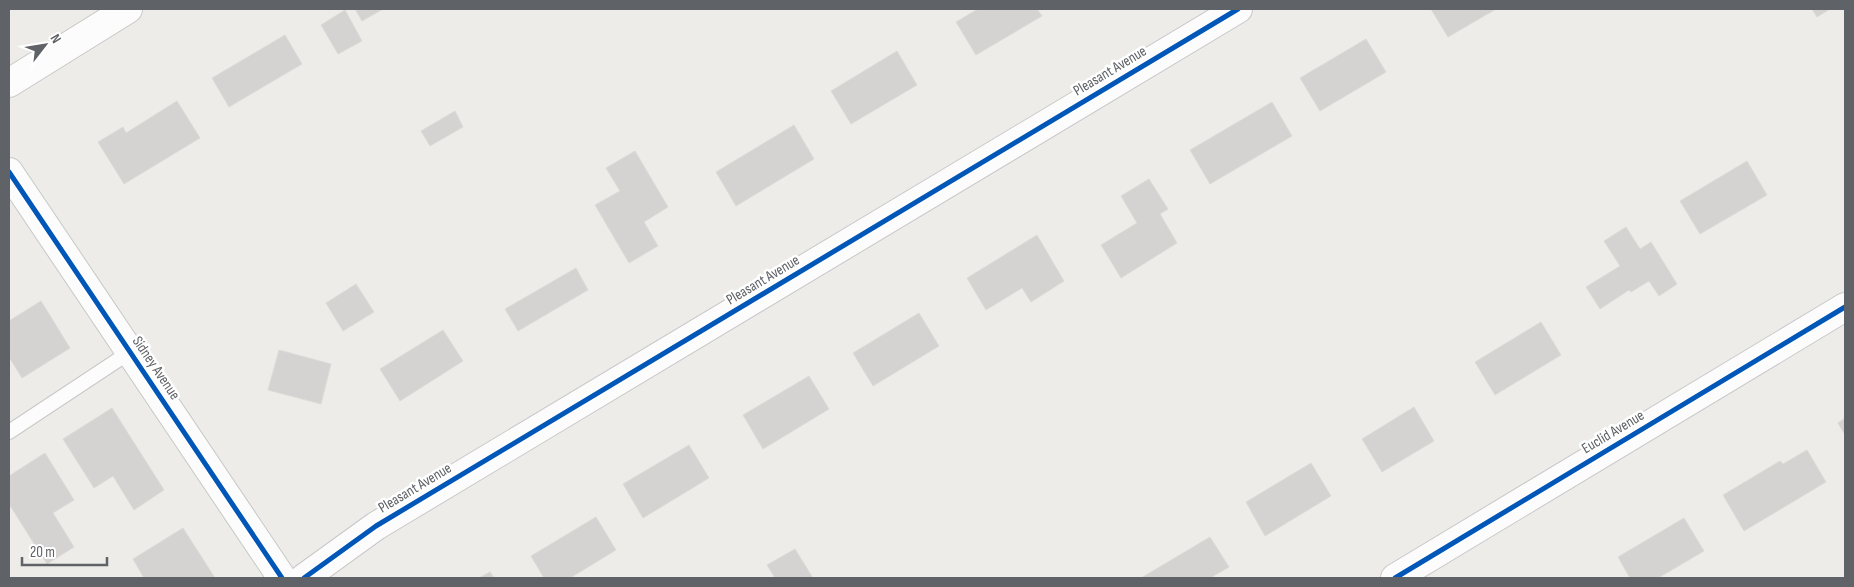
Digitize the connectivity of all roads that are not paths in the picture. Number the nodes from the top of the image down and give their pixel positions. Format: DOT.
graph roads {
  1 [pos="128,9"];
  2 [pos="1238,9"];
  3 [pos="9,83"];
  4 [pos="9,172"];
  5 [pos="1845,307"];
  6 [pos="130,352"];
  7 [pos="9,432"];
  8 [pos="282,578"];
  9 [pos="304,578"];
  10 [pos="1394,578"];
  1 -- 3 [label="street"];
  2 -- 9 [label="street, Pleasant Avenue"];
  4 -- 6 [label="street, Sidney Avenue"];
  5 -- 10 [label="street, Euclid Avenue"];
  6 -- 7 [label="lane"];
  6 -- 8 [label="street, Sidney Avenue"];
}
